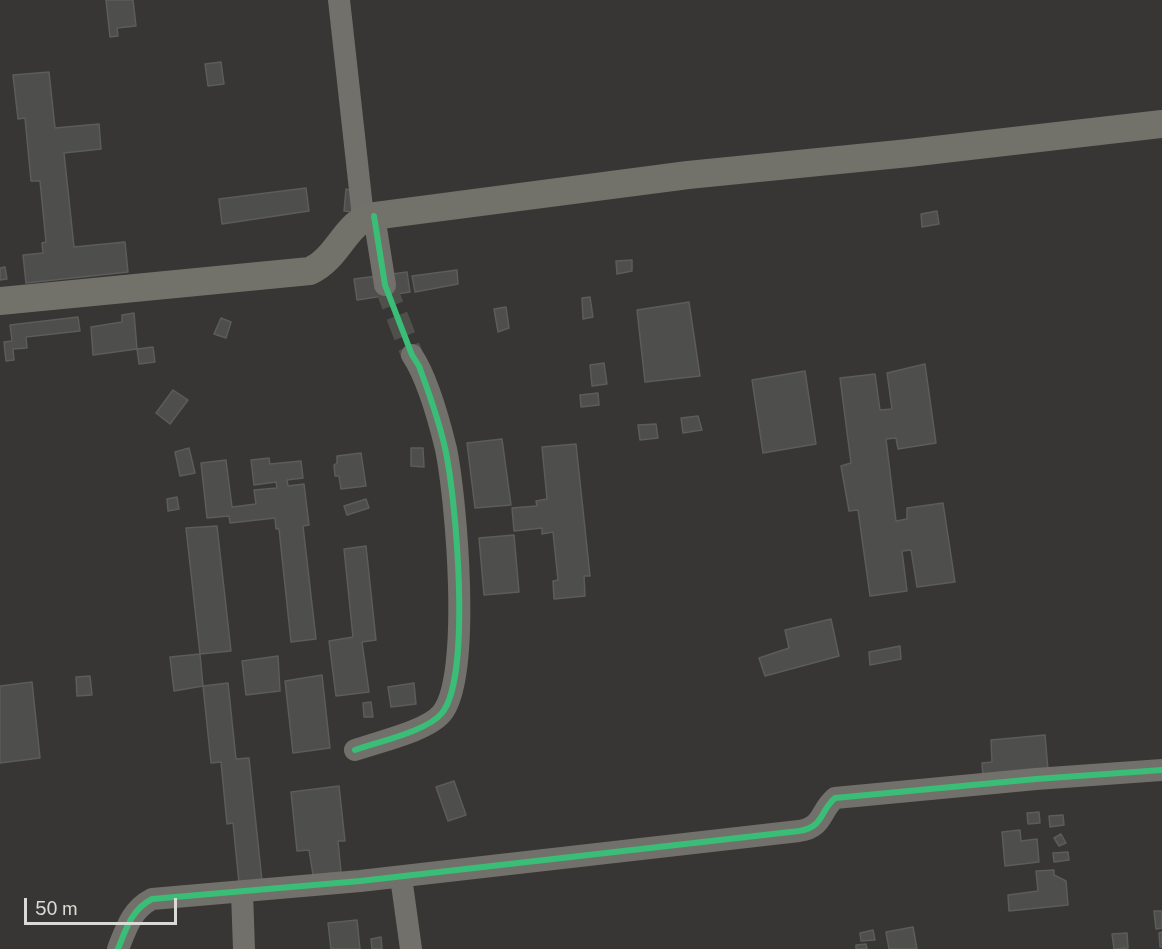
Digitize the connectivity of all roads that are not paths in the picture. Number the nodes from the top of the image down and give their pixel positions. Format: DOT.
graph roads {
  1 [pos="339,0"];
  2 [pos="1162,123"];
  3 [pos="369,217"];
  4 [pos="385,285"];
  5 [pos="0,301"];
  6 [pos="412,355"];
  7 [pos="355,750"];
  8 [pos="1162,770"];
  9 [pos="400,877"];
  10 [pos="242,893"];
  11 [pos="118,949"];
  12 [pos="244,949"];
  13 [pos="411,949"];
  1 -- 3 [label="street"];
  2 -- 3 [label="main road"];
  3 -- 4 [label="street"];
  3 -- 5 [label="main road"];
  6 -- 7 [label="street"];
  8 -- 9 [label="street"];
  9 -- 10 [label="street"];
  9 -- 13 [label="street"];
  10 -- 11 [label="street"];
  10 -- 12 [label="street"];
}
